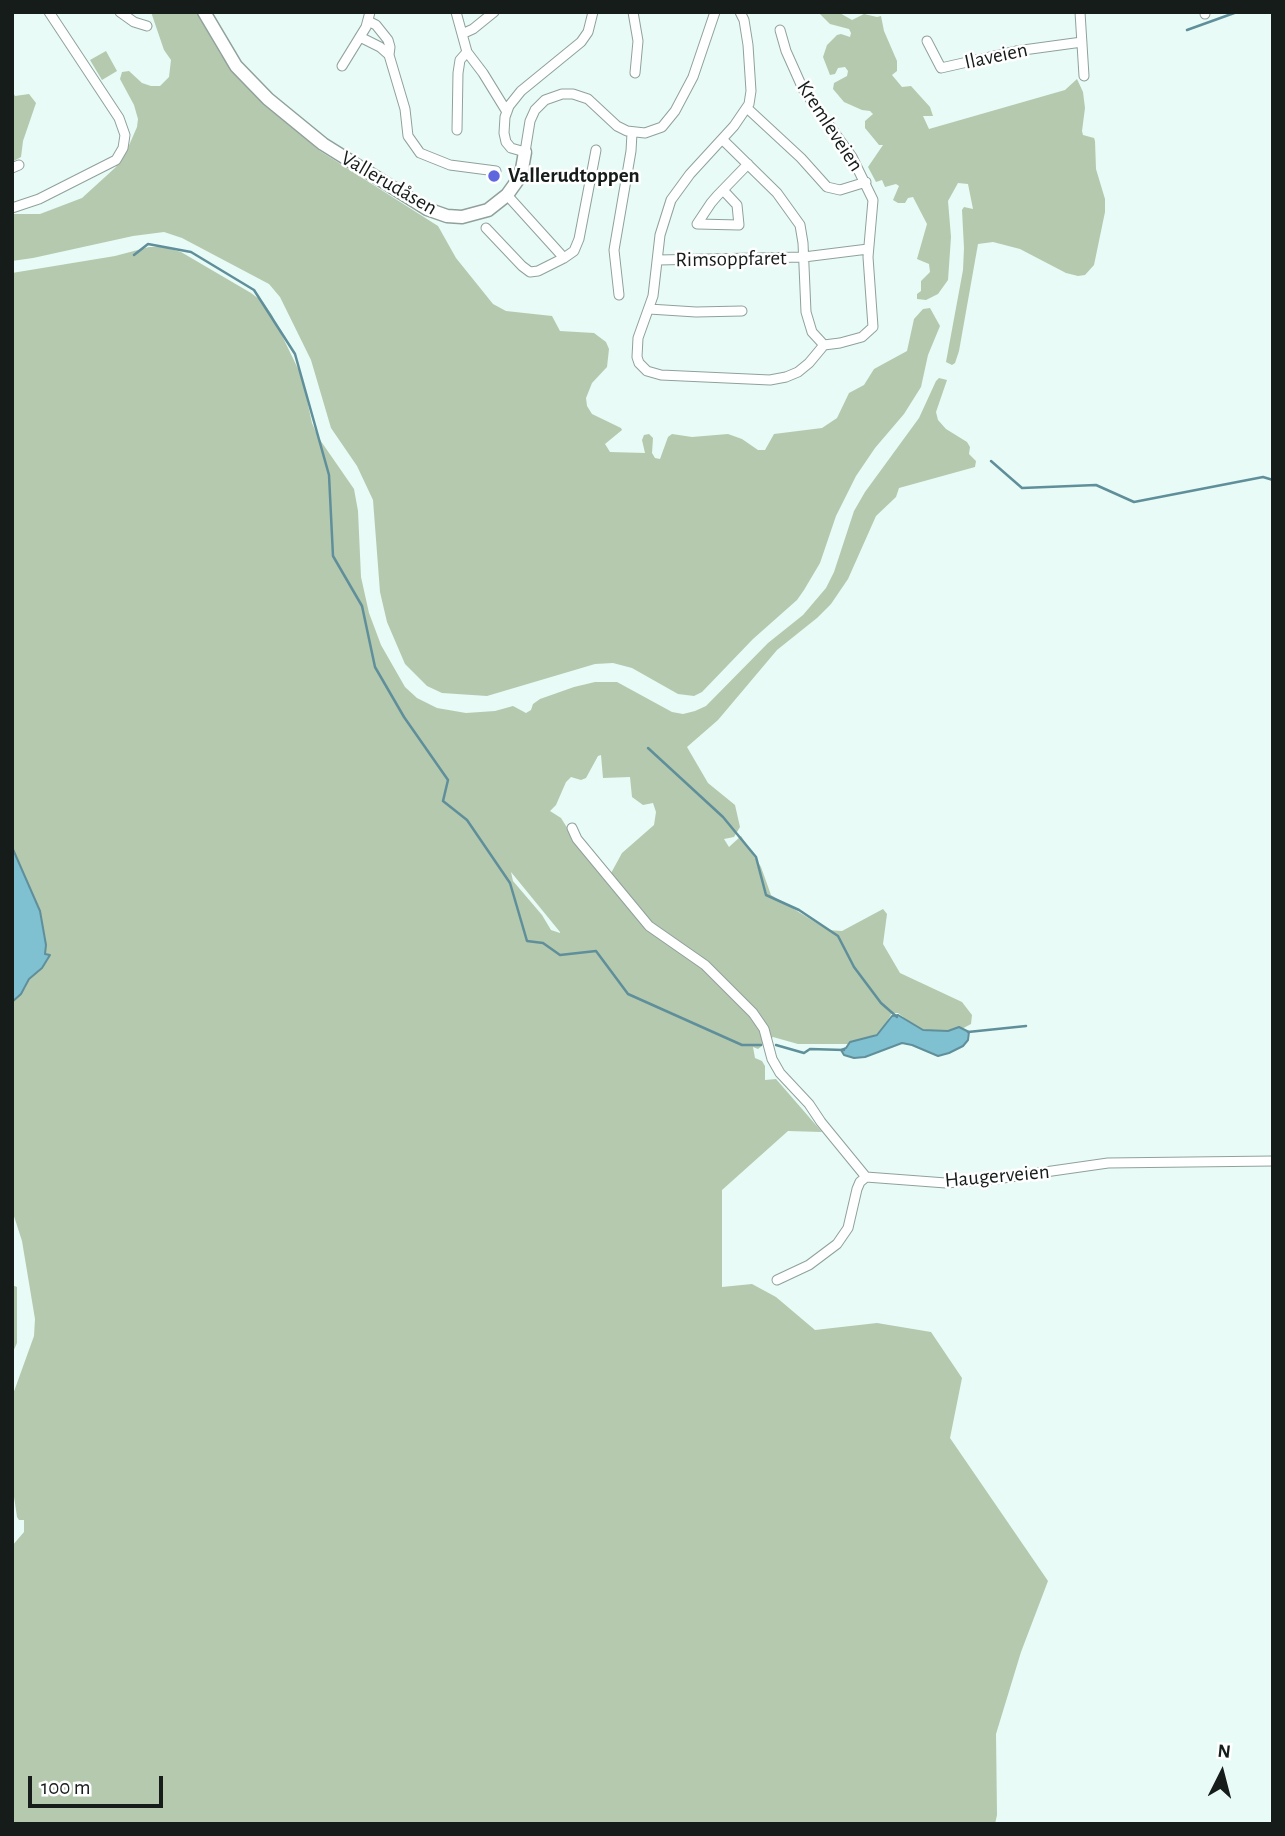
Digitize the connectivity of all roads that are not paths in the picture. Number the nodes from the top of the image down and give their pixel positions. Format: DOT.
graph roads {
  1 [pos="49,12"];
  2 [pos="120,12"];
  3 [pos="204,12"];
  4 [pos="456,12"];
  5 [pos="494,12"];
  6 [pos="593,12"];
  7 [pos="633,12"];
  8 [pos="715,12"];
  9 [pos="740,12"];
  10 [pos="1080,12"];
  11 [pos="369,17"];
  12 [pos="147,26"];
  13 [pos="780,30"];
  14 [pos="462,34"];
  15 [pos="360,37"];
  16 [pos="927,41"];
  17 [pos="1082,42"];
  18 [pos="467,52"];
  19 [pos="389,55"];
  20 [pos="342,66"];
  21 [pos="635,73"];
  22 [pos="1084,76"];
  23 [pos="747,108"];
  24 [pos="507,112"];
  25 [pos="457,130"];
  26 [pos="632,133"];
  27 [pos="723,140"];
  28 [pos="596,150"];
  29 [pos="525,152"];
  30 [pos="748,164"];
  31 [pos="496,170"];
  32 [pos="866,182"];
  33 [pos="723,190"];
  34 [pos="507,195"];
  35 [pos="12,208"];
  36 [pos="486,228"];
  37 [pos="868,250"];
  38 [pos="804,257"];
  39 [pos="564,258"];
  40 [pos="658,260"];
  41 [pos="619,295"];
  42 [pos="649,309"];
  43 [pos="742,310"];
  44 [pos="824,345"];
  45 [pos="572,828"];
  46 [pos="1273,1161"];
  47 [pos="866,1177"];
  48 [pos="778,1280"];
  1 -- 35 [label="street"];
  2 -- 12 [label="street"];
  3 -- 34 [label="street, Vallerudåsen"];
  4 -- 14 [label="street"];
  5 -- 14 [label="street"];
  6 -- 24 [label="street"];
  7 -- 21 [label="street"];
  8 -- 26 [label="street"];
  9 -- 23 [label="street"];
  10 -- 17 [label="street"];
  11 -- 15 [label="street"];
  11 -- 19 [label="street"];
  13 -- 32 [label="street, Kremleveien"];
  14 -- 18 [label="street"];
  15 -- 19 [label="street"];
  15 -- 20 [label="street"];
  16 -- 17 [label="street, Ilaveien"];
  17 -- 22 [label="street"];
  18 -- 24 [label="street"];
  18 -- 25 [label="street"];
  19 -- 31 [label="street"];
  23 -- 27 [label="street"];
  23 -- 32 [label="street, Kremleveien"];
  24 -- 29 [label="street"];
  26 -- 29 [label="street"];
  26 -- 41 [label="street"];
  27 -- 30 [label="street, Rimsoppfaret"];
  27 -- 40 [label="street"];
  28 -- 39 [label="street"];
  29 -- 34 [label="street"];
  30 -- 33 [label="street, Rimsoppfaret"];
  30 -- 38 [label="street, Rimsoppfaret"];
  32 -- 37 [label="street, Kremleveien"];
  33 -- 33 [label="street, Rimsoppfaret"];
  34 -- 39 [label="street"];
  36 -- 39 [label="street"];
  37 -- 38 [label="street, Rimsoppfaret"];
  37 -- 44 [label="street, Kremleveien"];
  38 -- 40 [label="street, Rimsoppfaret"];
  38 -- 44 [label="street, Rimsoppfaret"];
  40 -- 42 [label="street"];
  42 -- 43 [label="street"];
  42 -- 44 [label="street"];
  45 -- 47 [label="street"];
  46 -- 47 [label="street, Haugerveien"];
  47 -- 48 [label="street"];
}
